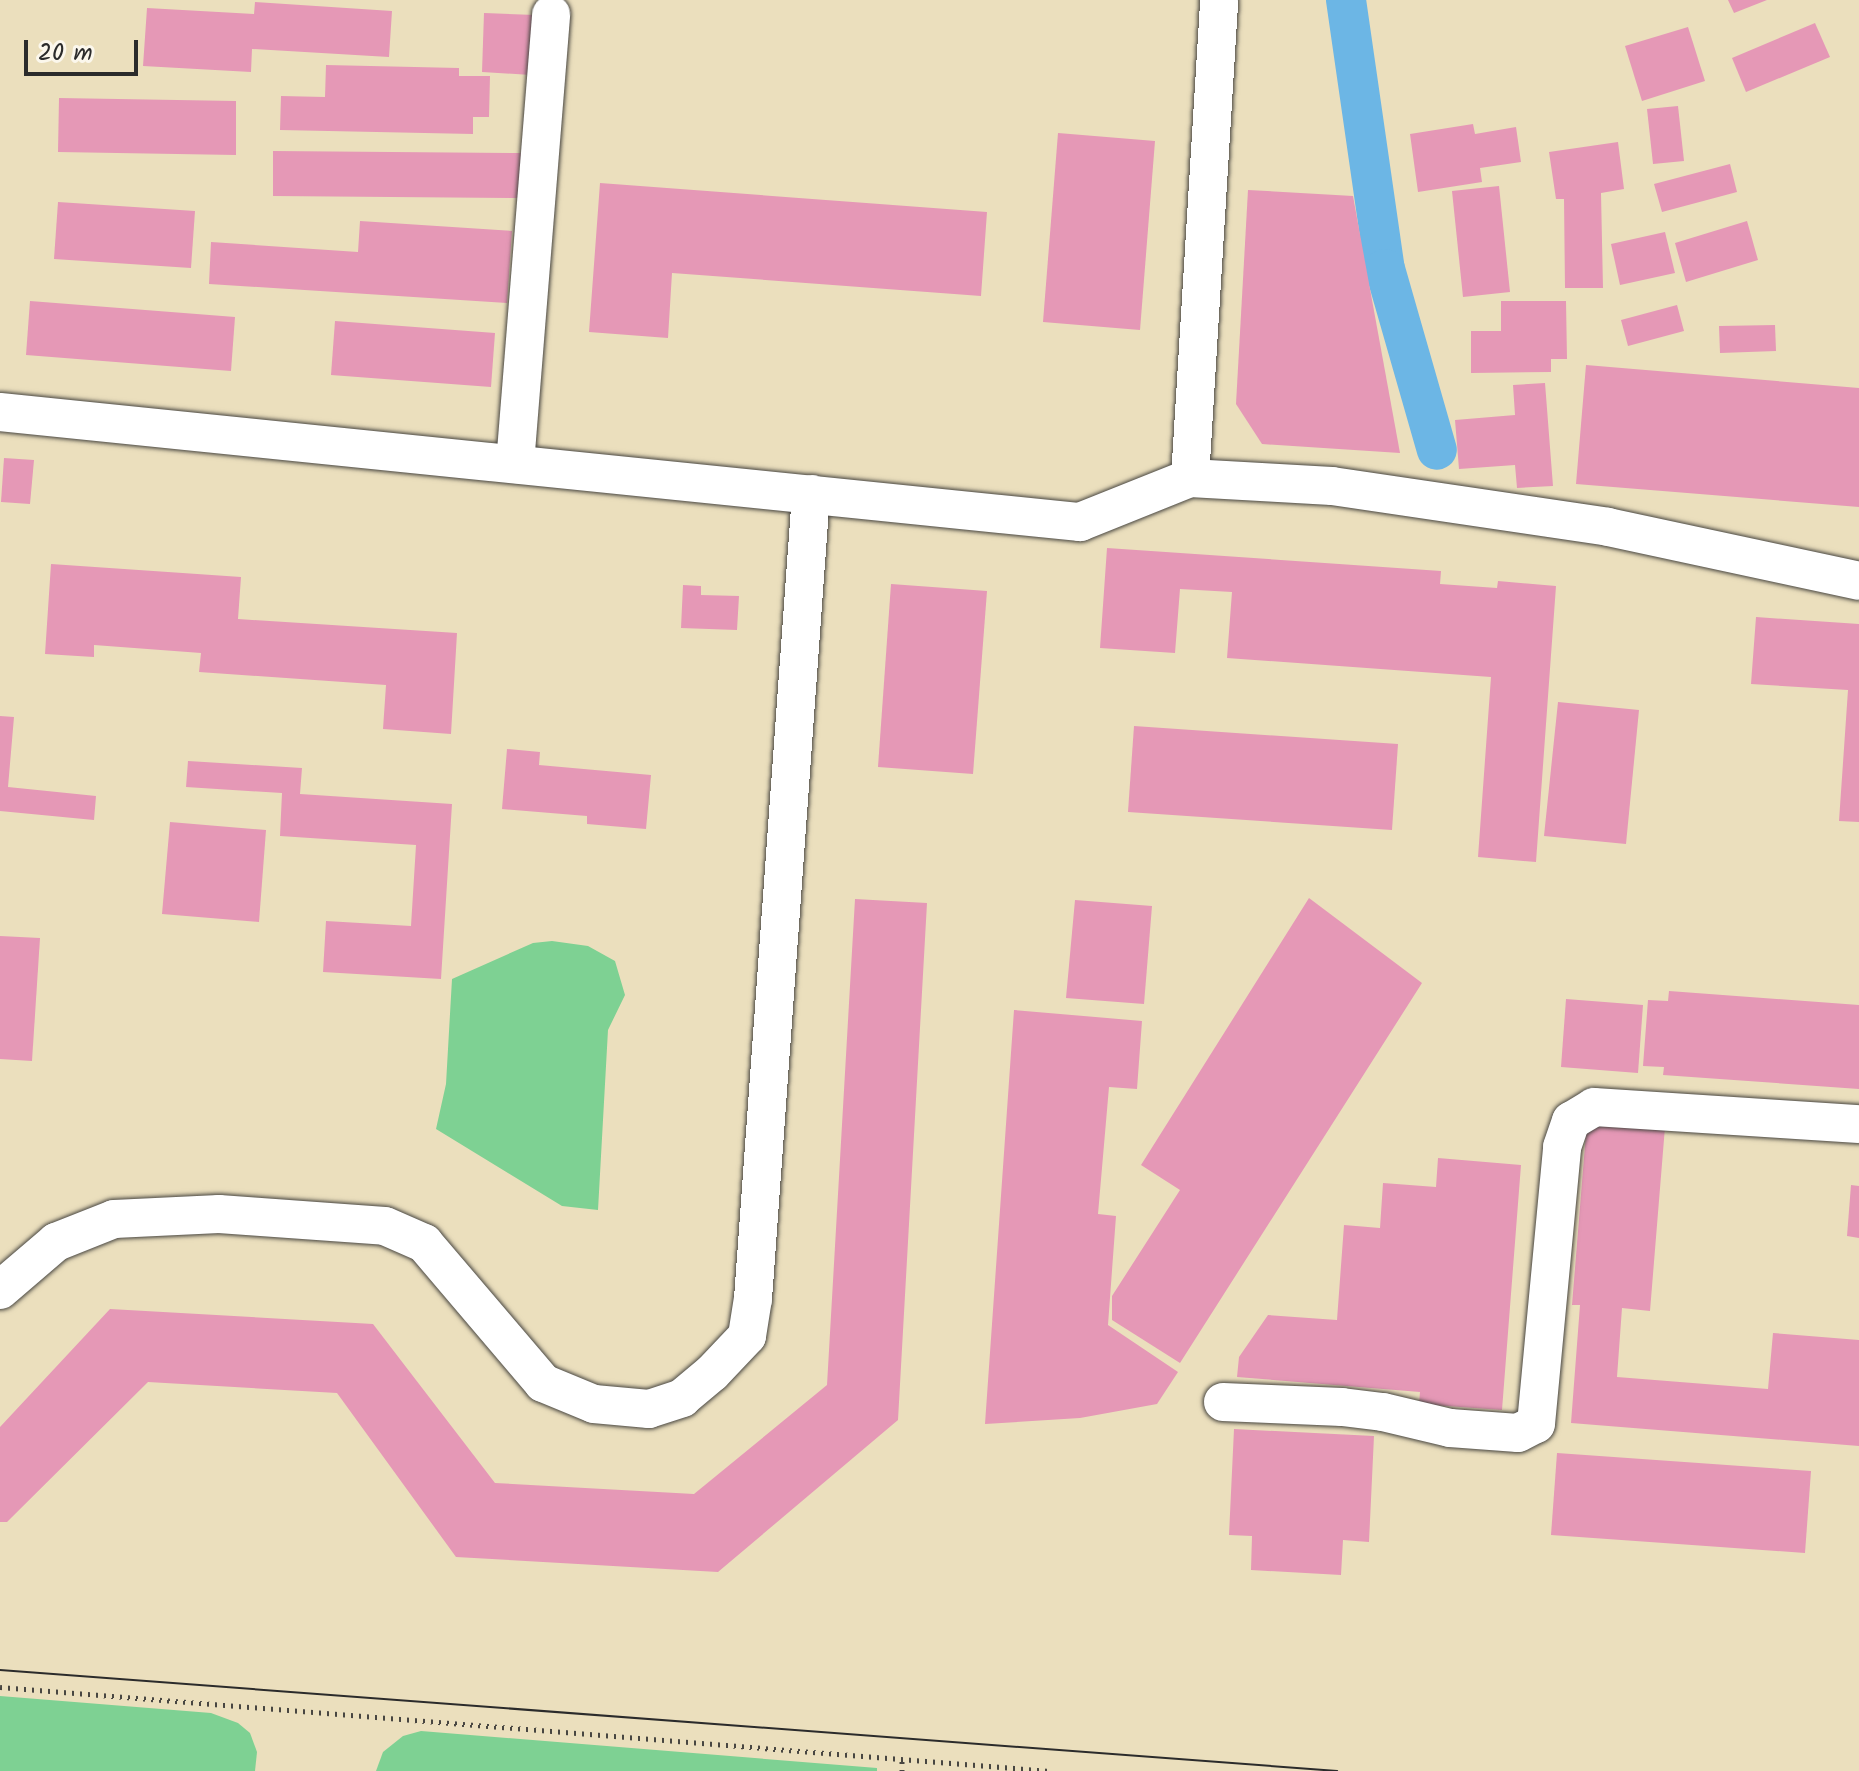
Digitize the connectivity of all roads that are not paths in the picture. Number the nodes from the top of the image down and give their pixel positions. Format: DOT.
graph roads {
  1 [pos="1219,0"];
  2 [pos="551,14"];
  3 [pos="0,412"];
  4 [pos="515,464"];
  5 [pos="1190,478"];
  6 [pos="811,494"];
  7 [pos="1859,581"];
  8 [pos="1859,1124"];
  9 [pos="0,1290"];
  10 [pos="1223,1402"];
  1 -- 5 [label="street"];
  2 -- 4 [label="street"];
  3 -- 4 [label="street"];
  4 -- 6 [label="street"];
  5 -- 6 [label="street"];
  5 -- 7 [label="street"];
  6 -- 9 [label="street"];
  8 -- 10 [label="street"];
}
